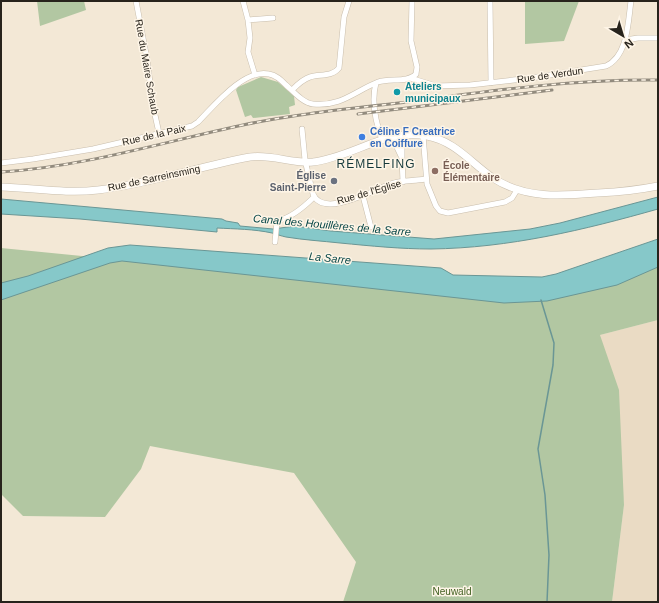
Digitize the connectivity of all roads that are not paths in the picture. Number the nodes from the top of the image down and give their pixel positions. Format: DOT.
graph roads {
  1 [pos="136,1"];
  2 [pos="243,1"];
  3 [pos="349,1"];
  4 [pos="412,1"];
  5 [pos="490,1"];
  6 [pos="631,1"];
  7 [pos="273,18"];
  8 [pos="248,20"];
  9 [pos="658,38"];
  10 [pos="625,40"];
  11 [pos="416,74"];
  12 [pos="255,75"];
  13 [pos="410,78"];
  14 [pos="376,83"];
  15 [pos="491,83"];
  16 [pos="426,84"];
  17 [pos="367,88"];
  18 [pos="292,90"];
  19 [pos="374,98"];
  20 [pos="302,129"];
  21 [pos="159,133"];
  22 [pos="402,135"];
  23 [pos="423,135"];
  24 [pos="392,137"];
  25 [pos="382,140"];
  26 [pos="402,158"];
  27 [pos="306,162"];
  28 [pos="1,163"];
  29 [pos="426,180"];
  30 [pos="403,182"];
  31 [pos="658,186"];
  32 [pos="1,187"];
  33 [pos="518,190"];
  34 [pos="363,196"];
  35 [pos="314,197"];
  36 [pos="371,226"];
  37 [pos="275,240"];
  1 -- 21 [label="street, Rue du Maire Schaub"];
  2 -- 8 [label="street"];
  3 -- 18 [label="street"];
  4 -- 11 [label="street"];
  5 -- 15 [label="street"];
  6 -- 10 [label="street, Rue de Verdun"];
  7 -- 8 [label="street"];
  8 -- 12 [label="street"];
  9 -- 10 [label="street"];
  10 -- 15 [label="street, Rue de Verdun"];
  11 -- 13 [label="street"];
  11 -- 16 [label="street"];
  12 -- 18 [label="street"];
  12 -- 21 [label="street, Rue de la Paix"];
  13 -- 14 [label="street"];
  13 -- 16 [label="street, Rue de Verdun"];
  14 -- 17 [label="street"];
  14 -- 19 [label="street"];
  15 -- 16 [label="street, Rue de Verdun"];
  17 -- 18 [label="street"];
  17 -- 19 [label="street"];
  19 -- 25 [label="street"];
  20 -- 27 [label="street"];
  21 -- 28 [label="street, Rue de la Paix"];
  22 -- 23 [label="street, Rue de Sarreinsming"];
  22 -- 24 [label="street, Rue de Sarreinsming"];
  22 -- 26 [label="street"];
  23 -- 29 [label="street"];
  23 -- 33 [label="street, Rue de Sarreinsming"];
  24 -- 25 [label="street, Rue de Sarreinsming"];
  24 -- 26 [label="street"];
  25 -- 27 [label="street, Rue de Sarreinsming"];
  26 -- 30 [label="street"];
  27 -- 32 [label="street, Rue de Sarreinsming"];
  27 -- 35 [label="street"];
  29 -- 30 [label="street, Rue de l'Église"];
  29 -- 33 [label="street"];
  30 -- 34 [label="street, Rue de l'Église"];
  31 -- 33 [label="street, Rue de Sarreinsming"];
  34 -- 35 [label="street, Rue de l'Église"];
  34 -- 36 [label="street"];
  35 -- 37 [label="street"];
}
